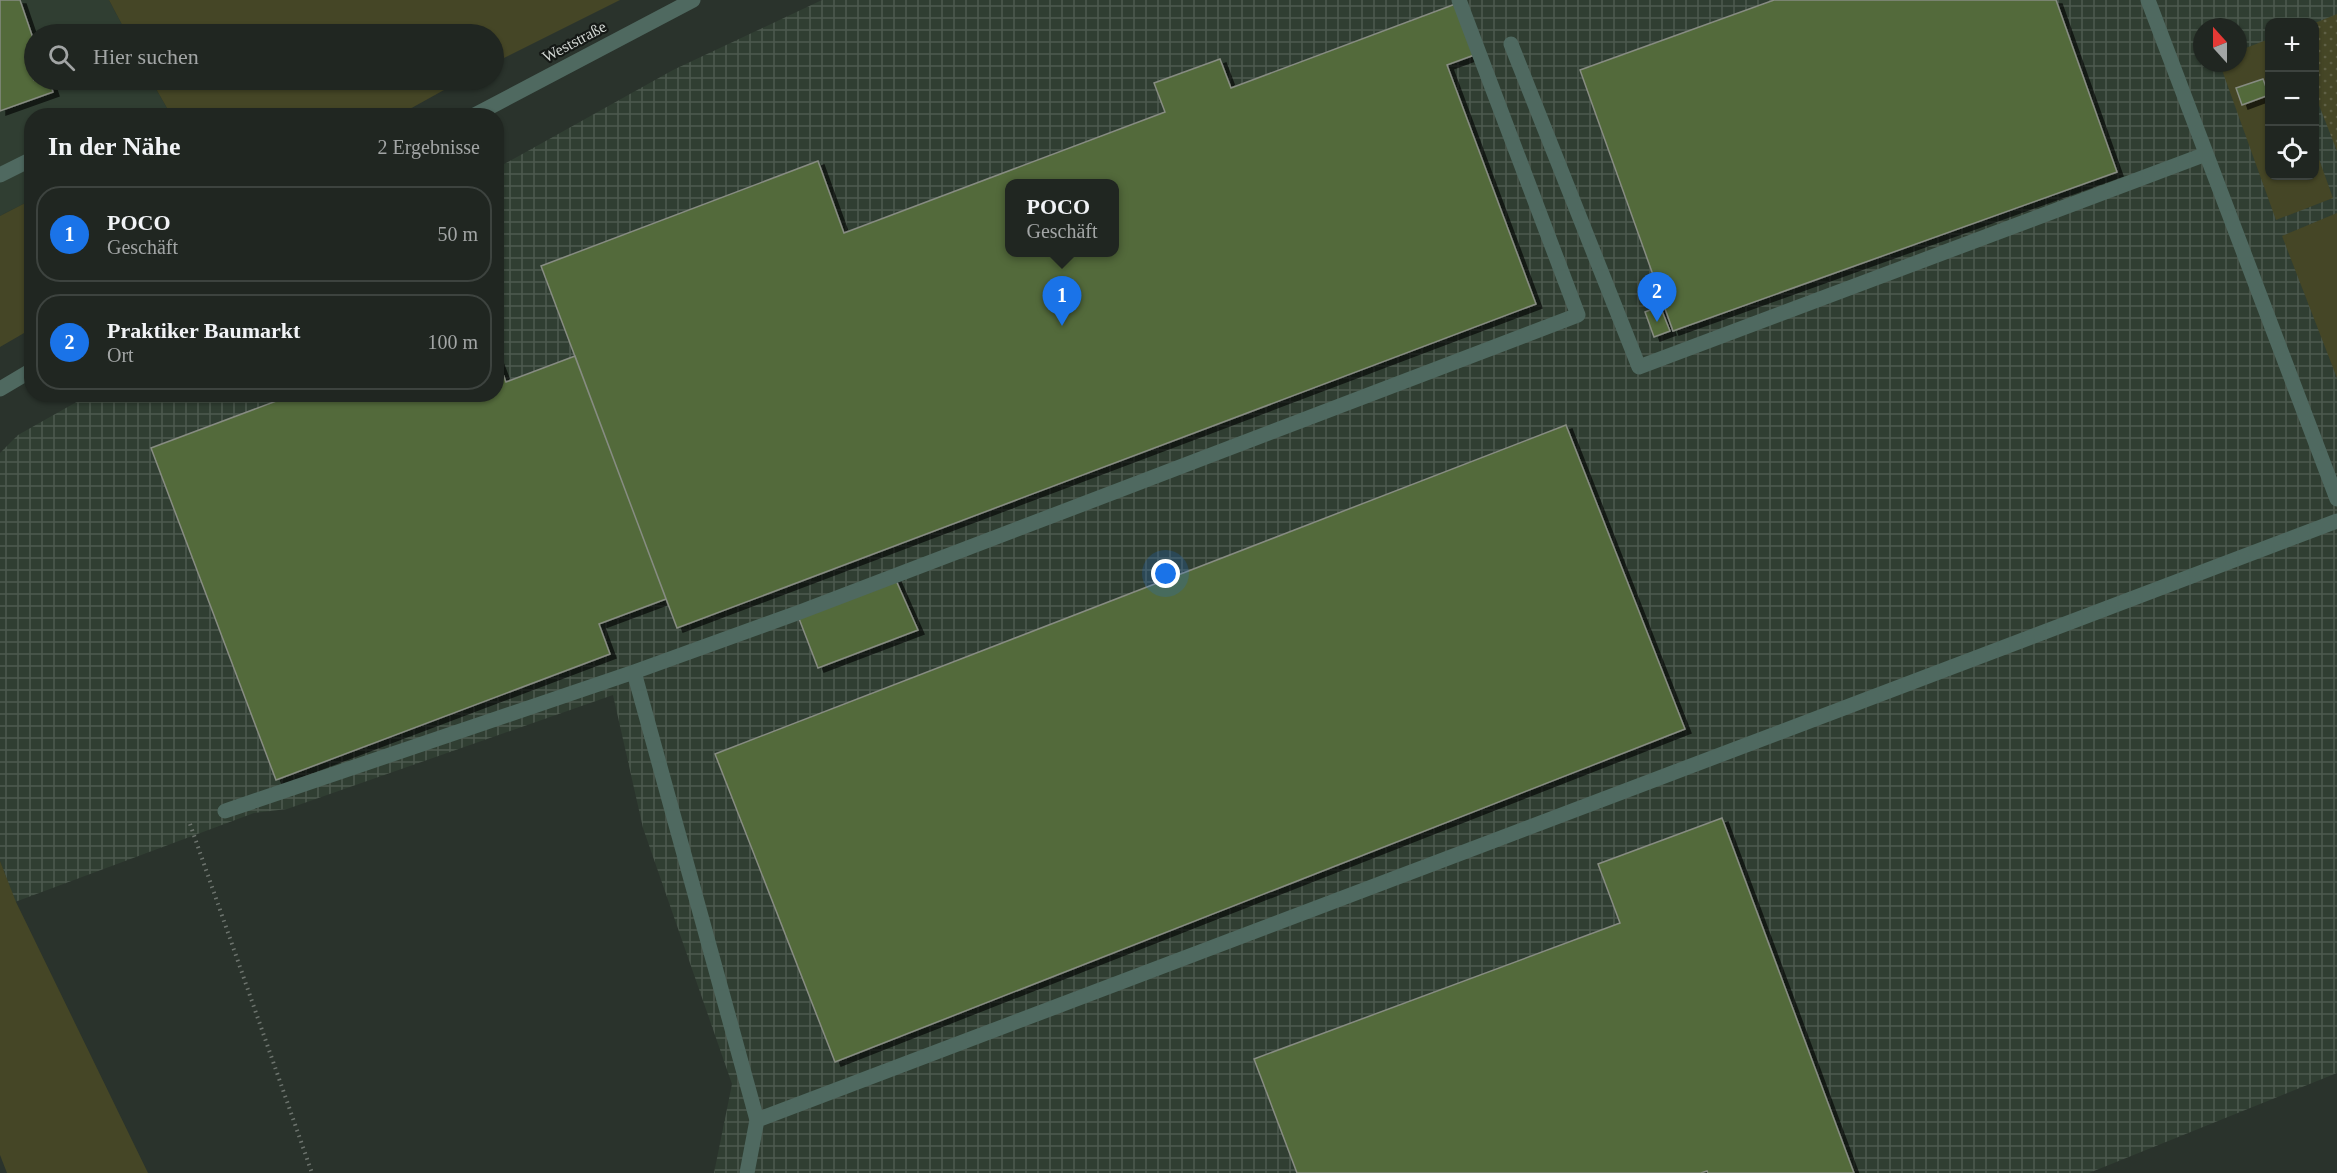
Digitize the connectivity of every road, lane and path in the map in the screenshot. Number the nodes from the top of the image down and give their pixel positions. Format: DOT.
graph roads {
  1 [pos="693,0"];
  2 [pos="1459,0"];
  3 [pos="2148,0"];
  4 [pos="1511,44"];
  5 [pos="488,108"];
  6 [pos="2206,154"];
  7 [pos="24,163"];
  8 [pos="0,175"];
  9 [pos="24,375"];
  10 [pos="0,389"];
  11 [pos="2337,499"];
  12 [pos="2337,521"];
  13 [pos="634,672"];
  14 [pos="225,811"];
  15 [pos="190,824"];
  16 [pos="757,1120"];
  17 [pos="312,1173"];
  18 [pos="747,1173"];
  1 -- 5 [label="street, Weststraße"];
  2 -- 13 [label="street"];
  3 -- 6 [label="street"];
  4 -- 6 [label="street"];
  6 -- 11 [label="street"];
  7 -- 8 [label="street"];
  9 -- 10 [label="street"];
  12 -- 16 [label="street"];
  13 -- 14 [label="street"];
  13 -- 16 [label="street"];
  15 -- 17 [label="path"];
  16 -- 18 [label="street"];
}
